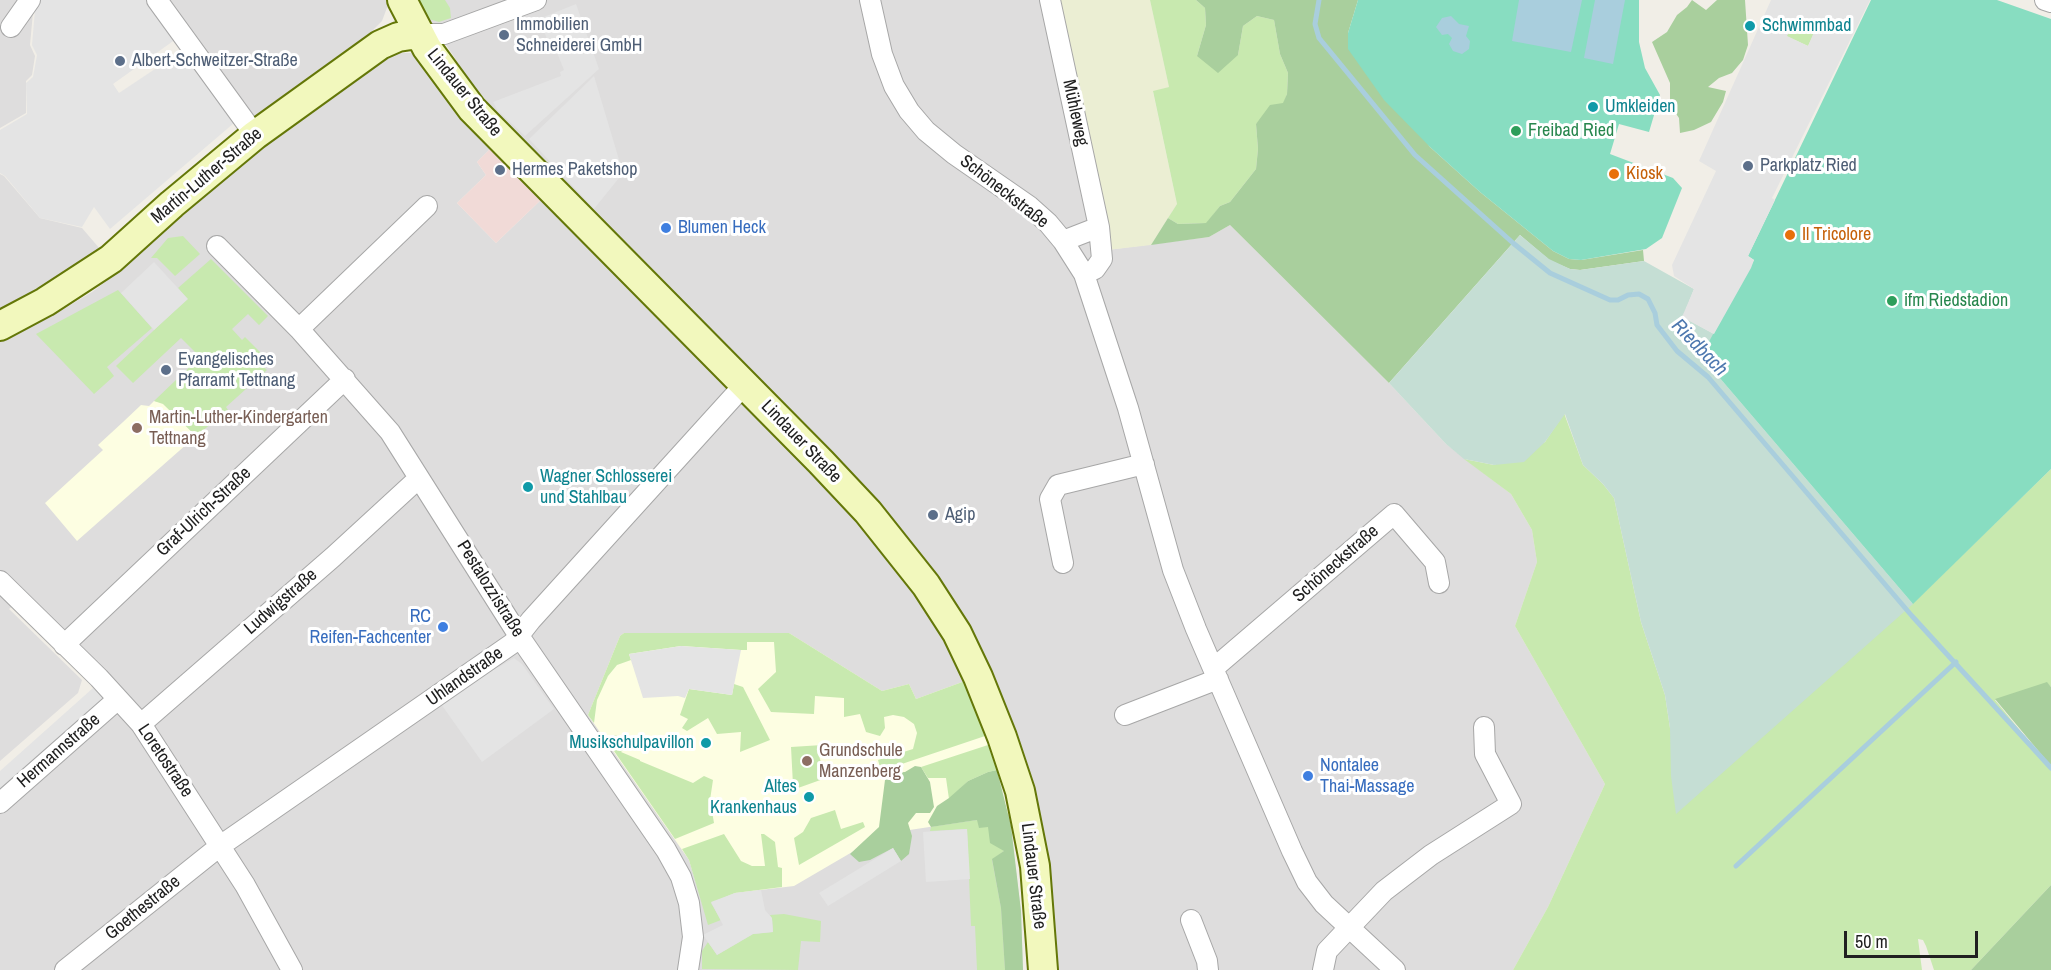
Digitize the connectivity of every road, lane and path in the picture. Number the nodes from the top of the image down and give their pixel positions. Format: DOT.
graph roads {
  1 [pos="30,0"];
  2 [pos="157,0"];
  3 [pos="402,0"];
  4 [pos="536,0"];
  5 [pos="870,0"];
  6 [pos="1050,0"];
  7 [pos="2045,0"];
  8 [pos="2051,2"];
  9 [pos="12,27"];
  10 [pos="418,34"];
  11 [pos="255,135"];
  12 [pos="427,206"];
  13 [pos="1099,227"];
  14 [pos="1063,241"];
  15 [pos="217,246"];
  16 [pos="1084,274"];
  17 [pos="0,326"];
  18 [pos="299,329"];
  19 [pos="345,379"];
  20 [pos="744,385"];
  21 [pos="1144,464"];
  22 [pos="419,478"];
  23 [pos="1064,563"];
  24 [pos="0,582"];
  25 [pos="1439,583"];
  26 [pos="519,636"];
  27 [pos="64,645"];
  28 [pos="1216,673"];
  29 [pos="118,699"];
  30 [pos="1125,715"];
  31 [pos="141,724"];
  32 [pos="1484,727"];
  33 [pos="0,802"];
  34 [pos="220,846"];
  35 [pos="1191,920"];
  36 [pos="1349,927"];
  37 [pos="66,970"];
  38 [pos="292,970"];
  39 [pos="688,970"];
  40 [pos="1043,970"];
  41 [pos="1208,970"];
  42 [pos="1323,970"];
  43 [pos="1395,970"];
  1 -- 9 [label="street"];
  2 -- 11 [label="street"];
  3 -- 10 [label="main road, Lindauer Straße"];
  4 -- 10 [label="street"];
  5 -- 14 [label="street, Schöneckstraße"];
  6 -- 13 [label="street, Mühleweg"];
  7 -- 8 [label="street"];
  10 -- 11 [label="main road, Martin-Luther-Straße"];
  10 -- 20 [label="main road, Lindauer Straße"];
  11 -- 17 [label="main road, Martin-Luther-Straße"];
  12 -- 18 [label="street"];
  13 -- 14 [label="street"];
  13 -- 16 [label="street, Mühleweg"];
  14 -- 16 [label="street, Schöneckstraße"];
  15 -- 18 [label="street, Pestalozzistraße"];
  16 -- 21 [label="street, Schöneckstraße"];
  18 -- 19 [label="street, Pestalozzistraße"];
  19 -- 22 [label="street, Pestalozzistraße"];
  19 -- 27 [label="street, Graf-Ulrich-Straße"];
  20 -- 26 [label="street, Uhlandstraße"];
  20 -- 40 [label="main road, Lindauer Straße"];
  21 -- 23 [label="street"];
  21 -- 28 [label="street, Schöneckstraße"];
  22 -- 26 [label="street, Pestalozzistraße"];
  22 -- 31 [label="street, Ludwigstraße"];
  24 -- 27 [label="street, Loretostraße"];
  25 -- 28 [label="street, Schöneckstraße"];
  26 -- 34 [label="street, Uhlandstraße"];
  26 -- 39 [label="street, Pestalozzistraße"];
  27 -- 29 [label="street, Loretostraße"];
  28 -- 30 [label="street, Schöneckstraße"];
  28 -- 36 [label="street, Schöneckstraße"];
  29 -- 31 [label="street, Loretostraße"];
  29 -- 33 [label="street, Hermannstraße"];
  31 -- 34 [label="street, Loretostraße"];
  32 -- 36 [label="street"];
  34 -- 37 [label="street, Goethestraße"];
  34 -- 38 [label="street, Loretostraße"];
  35 -- 41 [label="street"];
  36 -- 42 [label="street"];
  36 -- 43 [label="street, Schöneckstraße"];
}
